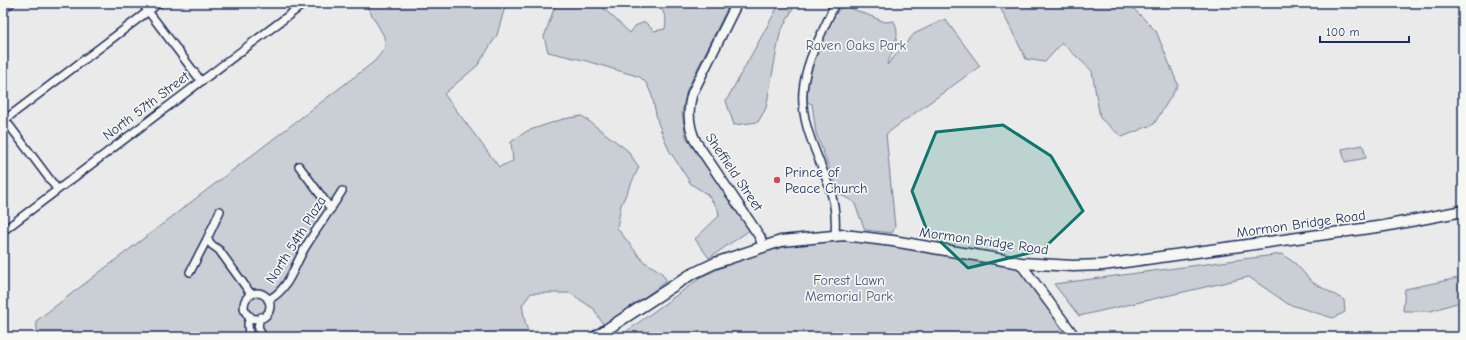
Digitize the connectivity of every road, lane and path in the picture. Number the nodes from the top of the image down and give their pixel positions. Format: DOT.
graph roads {
  1 [pos="11,3"];
  2 [pos="142,3"];
  3 [pos="159,3"];
  4 [pos="305,3"];
  5 [pos="737,3"];
  6 [pos="835,3"];
  7 [pos="3,9"];
  8 [pos="148,11"];
  9 [pos="201,81"];
  10 [pos="4,119"];
  11 [pos="298,166"];
  12 [pos="57,188"];
  13 [pos="342,191"];
  14 [pos="331,208"];
  15 [pos="220,211"];
  16 [pos="1463,211"];
  17 [pos="3,231"];
  18 [pos="835,235"];
  19 [pos="207,239"];
  20 [pos="763,247"];
  21 [pos="1020,263"];
  22 [pos="190,272"];
  23 [pos="251,294"];
  24 [pos="268,300"];
  25 [pos="250,316"];
  26 [pos="261,317"];
  27 [pos="249,337"];
  28 [pos="263,337"];
  29 [pos="595,337"];
  30 [pos="1075,337"];
  1 -- 7 [label="street"];
  2 -- 8 [label="street"];
  3 -- 8 [label="street"];
  4 -- 9 [label="street, North 57th Street"];
  5 -- 20 [label="street, Sheffield Street"];
  6 -- 18 [label="street"];
  8 -- 9 [label="street"];
  8 -- 10 [label="street"];
  9 -- 12 [label="street, North 57th Street"];
  10 -- 12 [label="street"];
  11 -- 14 [label="street"];
  12 -- 17 [label="street, North 57th Street"];
  13 -- 14 [label="street, North 54th Plaza"];
  14 -- 24 [label="street, North 54th Plaza"];
  15 -- 19 [label="street"];
  16 -- 21 [label="main road, Mormon Bridge Road"];
  18 -- 20 [label="main road, Mormon Bridge Road"];
  18 -- 21 [label="main road, Mormon Bridge Road"];
  19 -- 22 [label="street"];
  19 -- 23 [label="street"];
  20 -- 29 [label="main road, Mormon Bridge Road"];
  21 -- 30 [label="street"];
  23 -- 24 [label="street"];
  23 -- 25 [label="street"];
  24 -- 26 [label="street"];
  25 -- 26 [label="street"];
  25 -- 27 [label="street"];
  26 -- 28 [label="street"];
}
